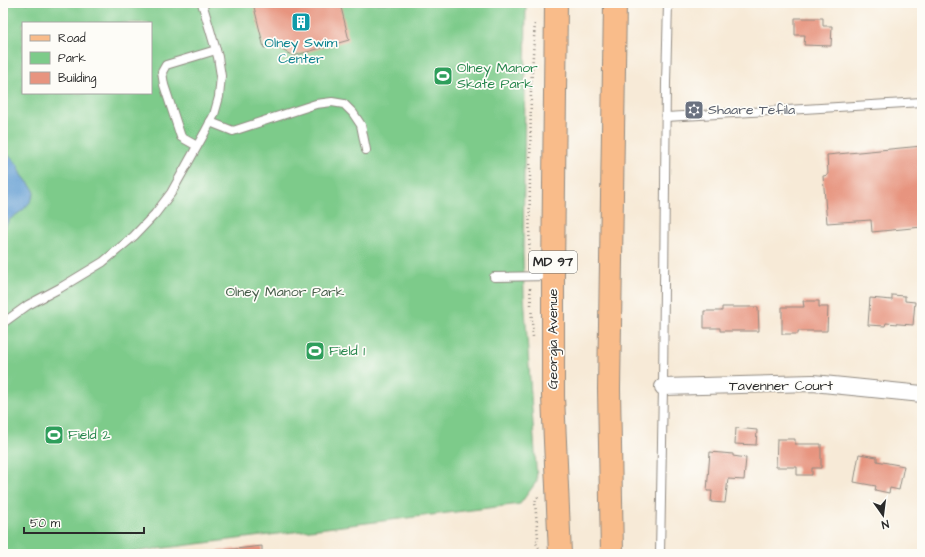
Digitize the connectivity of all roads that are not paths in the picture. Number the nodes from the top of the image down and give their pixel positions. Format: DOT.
graph roads {
  1 [pos="202,3"];
  2 [pos="556,3"];
  3 [pos="615,3"];
  4 [pos="668,3"];
  5 [pos="216,50"];
  6 [pos="922,102"];
  7 [pos="666,117"];
  8 [pos="210,122"];
  9 [pos="197,146"];
  10 [pos="366,150"];
  11 [pos="553,276"];
  12 [pos="494,277"];
  13 [pos="3,323"];
  14 [pos="664,387"];
  15 [pos="922,394"];
  16 [pos="560,554"];
  17 [pos="612,554"];
  18 [pos="660,554"];
  1 -- 5 [label="lane"];
  2 -- 11 [label="main road, Georgia Avenue / MD 97"];
  3 -- 17 [label="main road"];
  4 -- 7 [label="lane"];
  5 -- 8 [label="lane"];
  5 -- 9 [label="lane"];
  6 -- 7 [label="lane"];
  7 -- 14 [label="lane"];
  8 -- 9 [label="lane"];
  8 -- 10 [label="lane"];
  9 -- 13 [label="lane"];
  11 -- 12 [label="lane"];
  11 -- 16 [label="main road, Georgia Avenue / MD 97"];
  14 -- 15 [label="street, Tavenner Court"];
  14 -- 18 [label="lane"];
}
